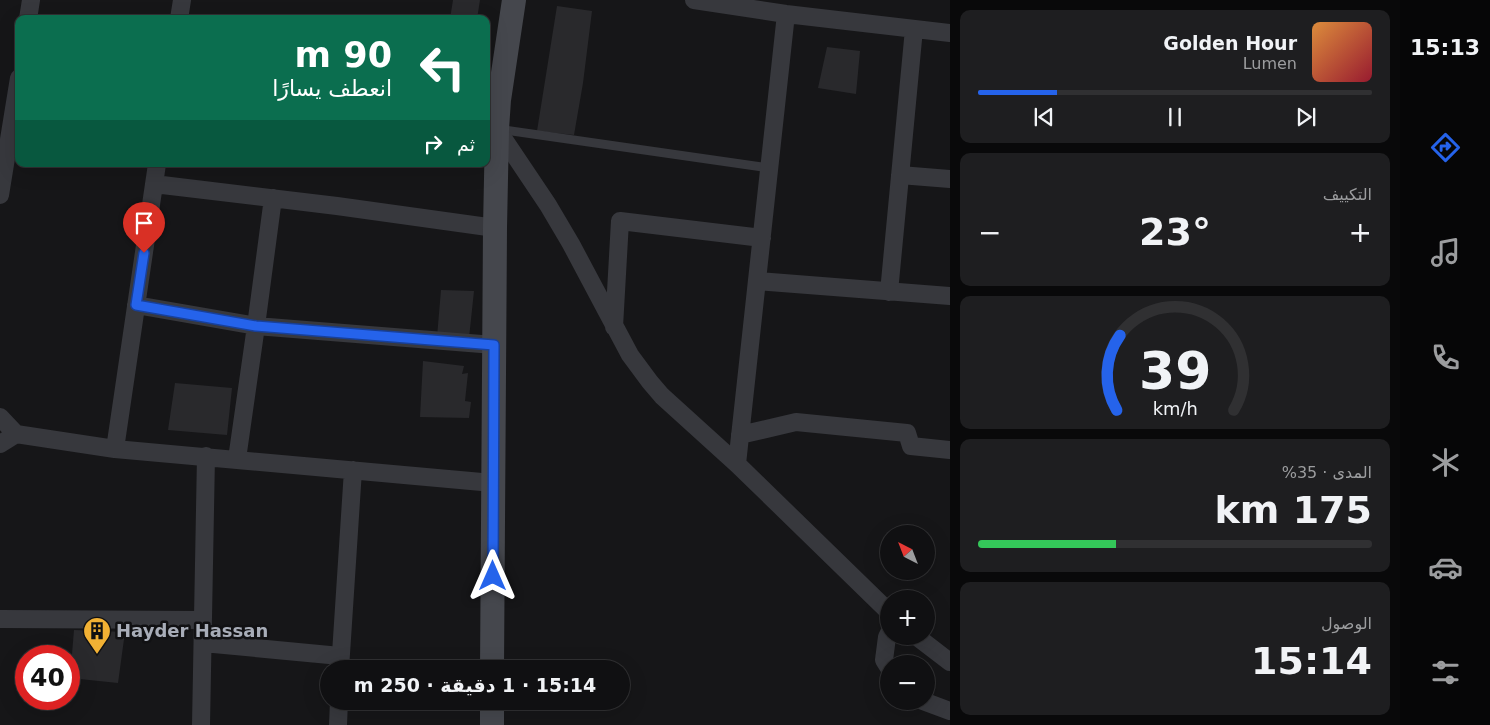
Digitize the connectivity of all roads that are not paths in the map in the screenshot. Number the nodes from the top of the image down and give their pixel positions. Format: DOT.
graph roads {
  1 [pos="31,0"];
  2 [pos="182,0"];
  3 [pos="514,0"];
  4 [pos="694,0"];
  5 [pos="806,8"];
  6 [pos="786,14"];
  7 [pos="29,15"];
  8 [pos="180,15"];
  9 [pos="914,29"];
  10 [pos="950,33"];
  11 [pos="492,99"];
  12 [pos="15,103"];
  13 [pos="497,129"];
  14 [pos="157,167"];
  15 [pos="769,168"];
  16 [pos="900,175"];
  17 [pos="950,179"];
  18 [pos="154,184"];
  19 [pos="0,195"];
  20 [pos="273,198"];
  21 [pos="495,228"];
  22 [pos="762,238"];
  23 [pos="757,281"];
  24 [pos="889,292"];
  25 [pos="950,296"];
  26 [pos="136,305"];
  27 [pos="256,326"];
  28 [pos="614,327"];
  29 [pos="494,345"];
  30 [pos="0,417"];
  31 [pos="16,434"];
  32 [pos="740,436"];
  33 [pos="0,444"];
  34 [pos="115,448"];
  35 [pos="950,450"];
  36 [pos="206,456"];
  37 [pos="236,459"];
  38 [pos="737,464"];
  39 [pos="353,470"];
  40 [pos="493,483"];
  41 [pos="880,603"];
  42 [pos="0,618"];
  43 [pos="203,620"];
  44 [pos="203,643"];
  45 [pos="928,645"];
  46 [pos="326,660"];
  47 [pos="340,660"];
  48 [pos="492,660"];
  49 [pos="950,662"];
  50 [pos="935,705"];
  51 [pos="339,710"];
  52 [pos="492,710"];
  53 [pos="950,711"];
  54 [pos="201,725"];
  55 [pos="338,725"];
  56 [pos="492,725"];
  1 -- 7 [label="street"];
  2 -- 8 [label="street"];
  3 -- 11 [label="street"];
  4 -- 6 [label="street"];
  5 -- 6 [label="street"];
  5 -- 9 [label="street"];
  6 -- 15 [label="street"];
  9 -- 10 [label="street"];
  9 -- 16 [label="street"];
  11 -- 13 [label="street"];
  12 -- 19 [label="street"];
  13 -- 15 [label="lane"];
  13 -- 21 [label="street"];
  13 -- 28 [label="street"];
  14 -- 18 [label="street"];
  15 -- 22 [label="street"];
  16 -- 17 [label="street"];
  16 -- 24 [label="street"];
  18 -- 20 [label="street"];
  18 -- 26 [label="street"];
  20 -- 21 [label="street"];
  20 -- 27 [label="street"];
  21 -- 29 [label="street"];
  22 -- 23 [label="street"];
  22 -- 28 [label="street"];
  23 -- 24 [label="street"];
  23 -- 32 [label="street"];
  24 -- 25 [label="street"];
  26 -- 27 [label="street"];
  26 -- 34 [label="street"];
  27 -- 29 [label="street"];
  27 -- 37 [label="street"];
  28 -- 38 [label="street"];
  29 -- 40 [label="street"];
  30 -- 31 [label="street"];
  31 -- 33 [label="street"];
  31 -- 34 [label="street"];
  32 -- 35 [label="street"];
  32 -- 38 [label="street"];
  34 -- 36 [label="street"];
  36 -- 37 [label="street"];
  36 -- 43 [label="street"];
  37 -- 39 [label="street"];
  38 -- 41 [label="street"];
  39 -- 40 [label="street"];
  39 -- 47 [label="street"];
  40 -- 48 [label="street"];
  42 -- 43 [label="street"];
  43 -- 44 [label="street"];
  44 -- 46 [label="street"];
  44 -- 54 [label="street"];
  45 -- 49 [label="street"];
  50 -- 53 [label="street"];
  51 -- 55 [label="street"];
  52 -- 56 [label="street"];
}
